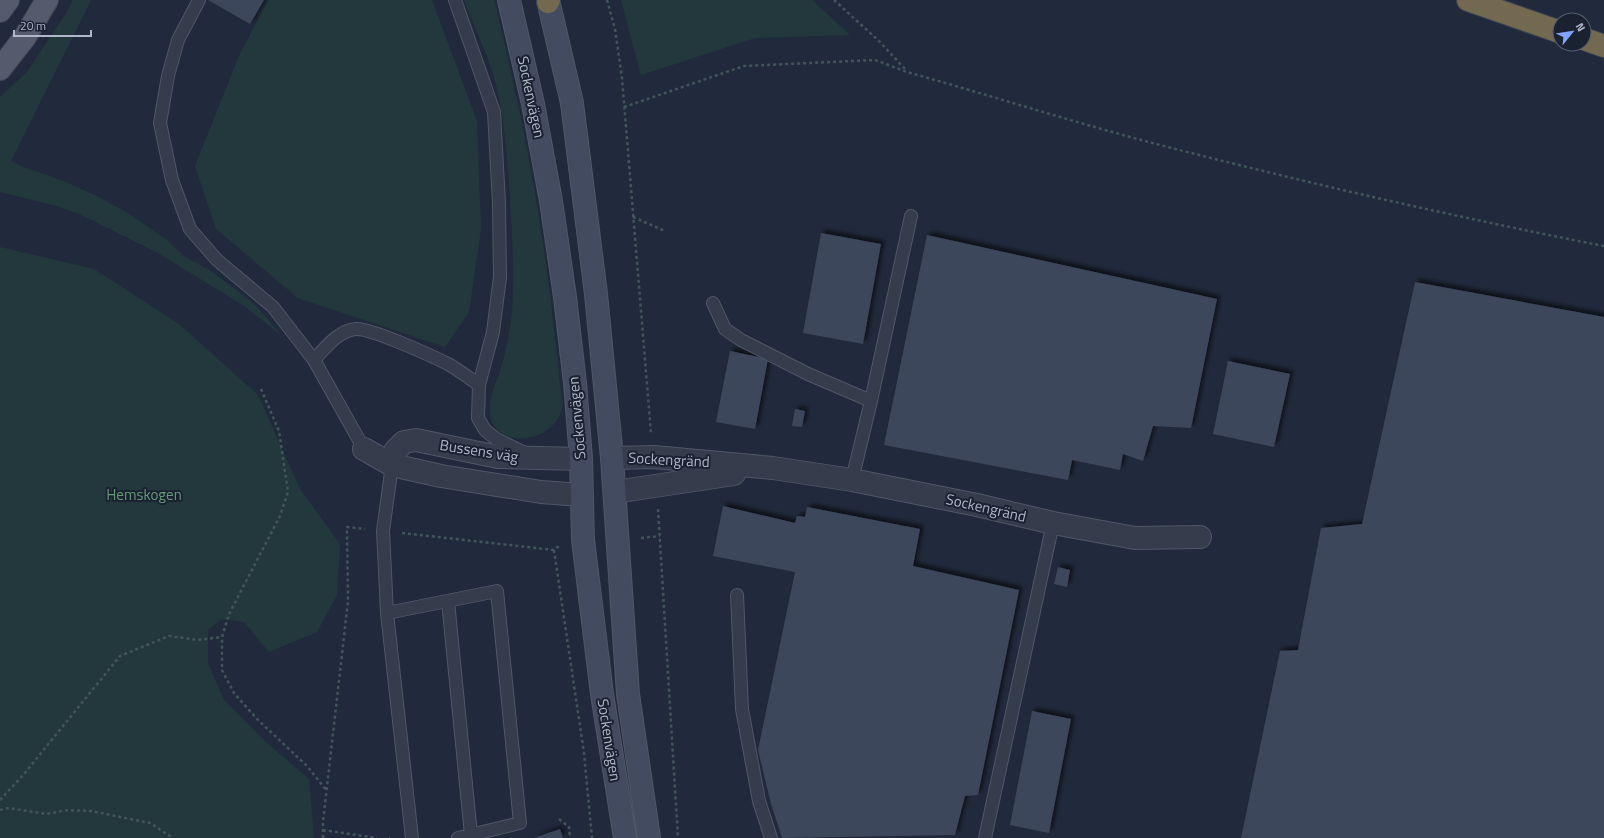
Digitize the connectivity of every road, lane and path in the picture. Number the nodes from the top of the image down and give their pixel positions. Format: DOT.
graph roads {
  1 [pos="8,0"];
  2 [pos="47,0"];
  3 [pos="199,0"];
  4 [pos="456,0"];
  5 [pos="509,0"];
  6 [pos="607,0"];
  7 [pos="834,0"];
  8 [pos="1468,0"];
  9 [pos="548,1"];
  10 [pos="0,11"];
  11 [pos="1552,29"];
  12 [pos="1592,42"];
  13 [pos="1604,46"];
  14 [pos="0,69"];
  15 [pos="907,72"];
  16 [pos="624,107"];
  17 [pos="911,216"];
  18 [pos="633,217"];
  19 [pos="665,231"];
  20 [pos="1604,246"];
  21 [pos="713,304"];
  22 [pos="314,360"];
  23 [pos="479,385"];
  24 [pos="261,389"];
  25 [pos="871,401"];
  26 [pos="364,449"];
  27 [pos="654,457"];
  28 [pos="612,458"];
  29 [pos="537,459"];
  30 [pos="581,459"];
  31 [pos="392,465"];
  32 [pos="773,468"];
  33 [pos="852,480"];
  34 [pos="656,484"];
  35 [pos="614,492"];
  36 [pos="582,495"];
  37 [pos="1053,523"];
  38 [pos="383,531"];
  39 [pos="660,536"];
  40 [pos="1200,537"];
  41 [pos="617,539"];
  42 [pos="583,540"];
  43 [pos="554,550"];
  44 [pos="737,595"];
  45 [pos="448,601"];
  46 [pos="387,613"];
  47 [pos="222,637"];
  48 [pos="327,791"];
  49 [pos="0,800"];
  50 [pos="0,810"];
  51 [pos="559,820"];
  52 [pos="323,830"];
  53 [pos="471,835"];
  54 [pos="173,838"];
  55 [pos="323,838"];
  56 [pos="377,838"];
  57 [pos="412,838"];
  58 [pos="458,838"];
  59 [pos="570,838"];
  60 [pos="592,838"];
  61 [pos="625,838"];
  62 [pos="649,838"];
  63 [pos="678,838"];
  64 [pos="771,838"];
  65 [pos="985,838"];
  1 -- 10 [label="main road"];
  2 -- 14 [label="main road"];
  3 -- 22 [label="lane"];
  4 -- 23 [label="lane"];
  5 -- 30 [label="main road, Sockenvägen"];
  6 -- 16 [label="path"];
  7 -- 15 [label="path"];
  8 -- 11 [label="highway"];
  9 -- 28 [label="main road, Sockenvägen"];
  12 -- 13 [label="highway"];
  15 -- 16 [label="path"];
  15 -- 20 [label="path"];
  16 -- 18 [label="path"];
  17 -- 25 [label="lane"];
  18 -- 19 [label="path"];
  18 -- 27 [label="path"];
  21 -- 25 [label="lane"];
  22 -- 23 [label="lane"];
  22 -- 26 [label="lane"];
  23 -- 29 [label="lane"];
  24 -- 47 [label="path"];
  25 -- 33 [label="lane"];
  26 -- 31 [label="street, Bussens väg"];
  27 -- 28 [label="street, Sockengränd"];
  27 -- 32 [label="street, Sockengränd"];
  28 -- 30 [label="main road"];
  28 -- 35 [label="main road, Sockenvägen"];
  29 -- 30 [label="street, Bussens väg"];
  29 -- 31 [label="street, Bussens väg"];
  30 -- 36 [label="main road, Sockenvägen"];
  31 -- 36 [label="street, Bussens väg"];
  31 -- 38 [label="lane"];
  32 -- 33 [label="street, Sockengränd"];
  32 -- 34 [label="street, Sockengränd"];
  33 -- 37 [label="street, Sockengränd"];
  34 -- 35 [label="street, Sockengränd"];
  34 -- 39 [label="path"];
  35 -- 36 [label="main road"];
  35 -- 41 [label="main road, Sockenvägen"];
  36 -- 42 [label="main road, Sockenvägen"];
  37 -- 40 [label="street, Sockengränd"];
  37 -- 65 [label="lane"];
  38 -- 43 [label="path"];
  38 -- 46 [label="lane"];
  38 -- 48 [label="path"];
  39 -- 41 [label="path"];
  39 -- 63 [label="path"];
  41 -- 62 [label="main road, Sockenvägen"];
  42 -- 43 [label="path"];
  42 -- 61 [label="main road, Sockenvägen"];
  43 -- 60 [label="path"];
  44 -- 64 [label="lane"];
  45 -- 46 [label="lane"];
  45 -- 53 [label="lane"];
  45 -- 53 [label="lane"];
  46 -- 57 [label="lane"];
  47 -- 48 [label="path"];
  47 -- 49 [label="path"];
  48 -- 52 [label="path"];
  50 -- 54 [label="path"];
  51 -- 59 [label="path"];
  52 -- 55 [label="path"];
  52 -- 56 [label="path"];
  53 -- 58 [label="lane"];
}
